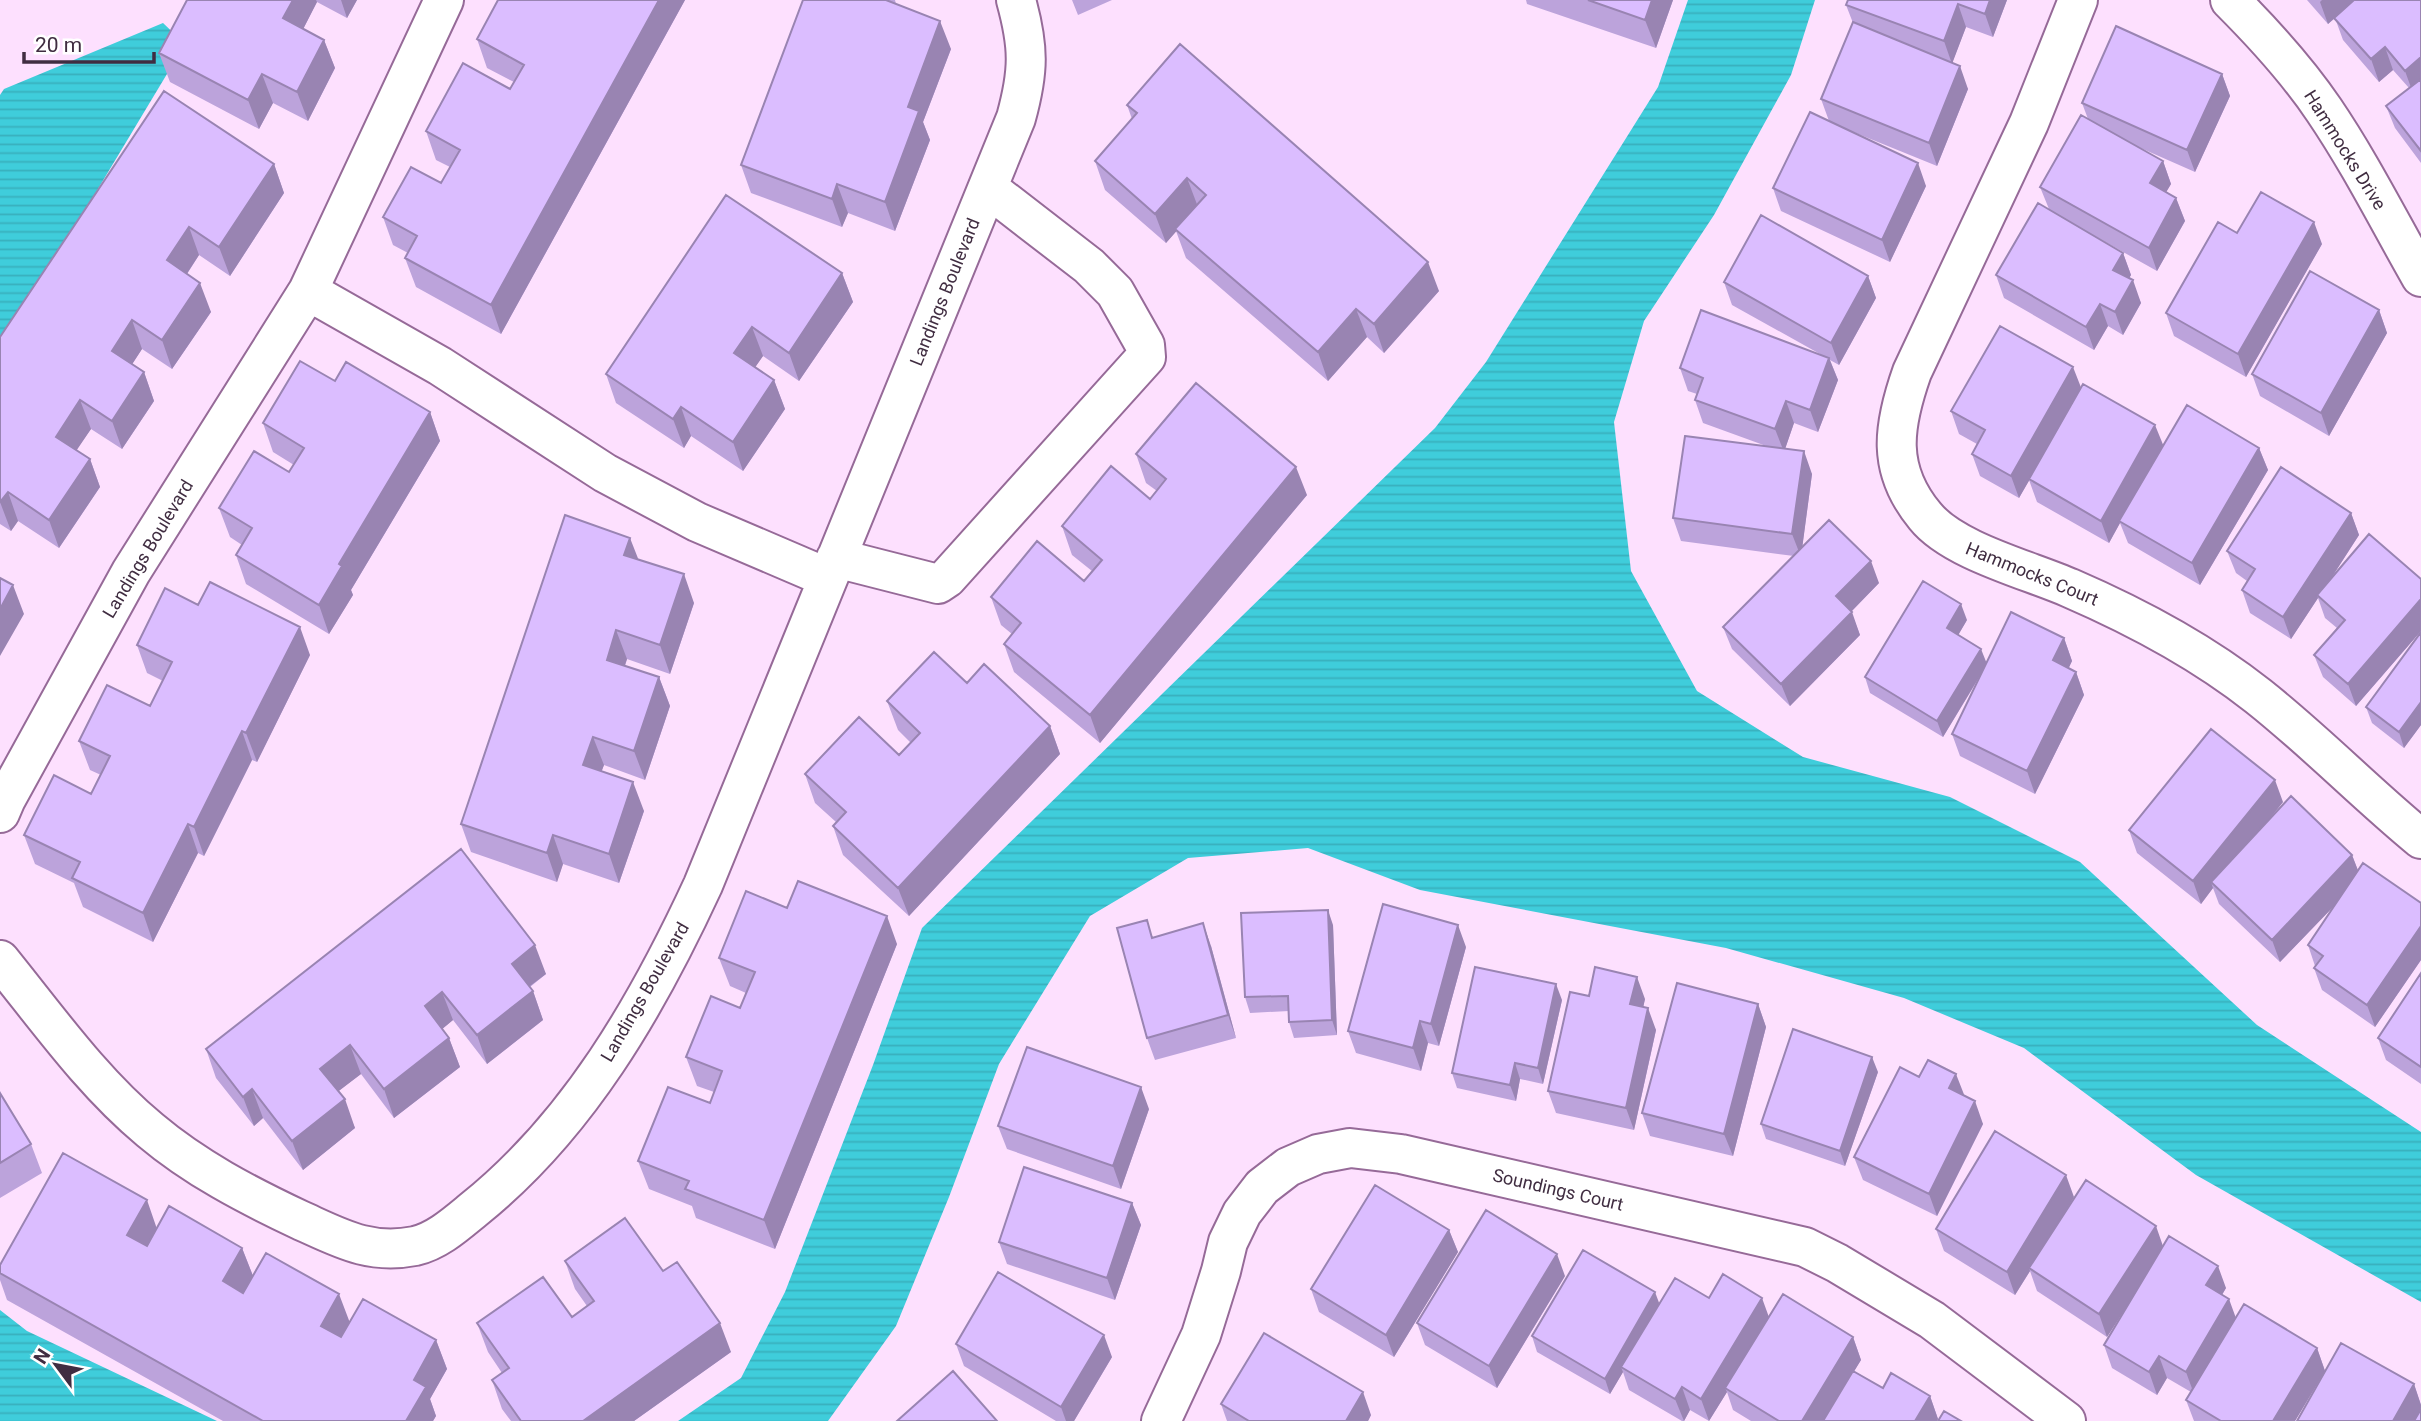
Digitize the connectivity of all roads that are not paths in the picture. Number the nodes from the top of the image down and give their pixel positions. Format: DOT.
graph roads {
  1 [pos="444,0"];
  2 [pos="1016,0"];
  3 [pos="2078,0"];
  4 [pos="2230,0"];
  5 [pos="988,188"];
  6 [pos="2421,277"];
  7 [pos="308,290"];
  8 [pos="832,568"];
  9 [pos="0,813"];
  10 [pos="2421,839"];
  11 [pos="0,960"];
  12 [pos="1161,1421"];
  13 [pos="2066,1421"];
  1 -- 7 [label="street, Landings Boulevard"];
  2 -- 5 [label="street, Landings Boulevard"];
  3 -- 10 [label="street, Hammocks Court"];
  4 -- 6 [label="street, Hammocks Drive"];
  5 -- 8 [label="street, Landings Boulevard"];
  5 -- 8 [label="street"];
  7 -- 8 [label="street"];
  7 -- 9 [label="street, Landings Boulevard"];
  8 -- 11 [label="street, Landings Boulevard"];
  12 -- 13 [label="street, Soundings Court"];
}
